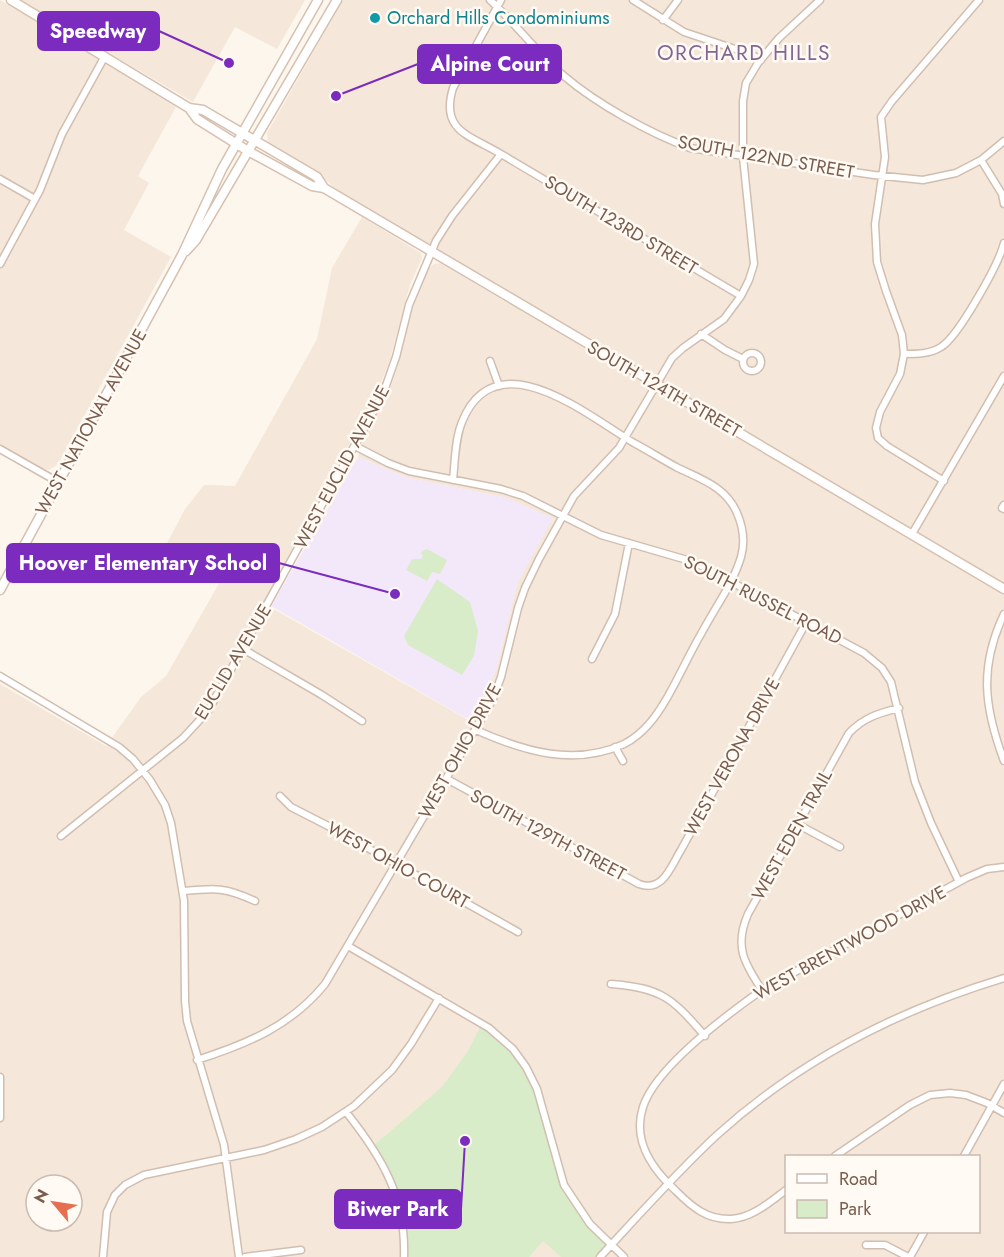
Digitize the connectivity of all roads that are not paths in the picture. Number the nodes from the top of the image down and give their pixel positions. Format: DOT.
graph roads {
  1 [pos="11,0"];
  2 [pos="318,0"];
  3 [pos="337,0"];
  4 [pos="490,0"];
  5 [pos="501,0"];
  6 [pos="633,0"];
  7 [pos="678,0"];
  8 [pos="820,0"];
  9 [pos="979,0"];
  10 [pos="497,7"];
  11 [pos="663,20"];
  12 [pos="105,56"];
  13 [pos="761,60"];
  14 [pos="189,108"];
  15 [pos="242,132"];
  16 [pos="255,140"];
  17 [pos="1004,141"];
  18 [pos="236,143"];
  19 [pos="248,151"];
  20 [pos="501,154"];
  21 [pos="743,157"];
  22 [pos="981,160"];
  23 [pos="882,176"];
  24 [pos="0,179"];
  25 [pos="324,188"];
  26 [pos="35,200"];
  27 [pos="1004,204"];
  28 [pos="1004,243"];
  29 [pos="431,252"];
  30 [pos="182,255"];
  31 [pos="0,264"];
  32 [pos="741,296"];
  33 [pos="701,334"];
  34 [pos="904,354"];
  35 [pos="743,359"];
  36 [pos="490,361"];
  37 [pos="1004,376"];
  38 [pos="656,384"];
  39 [pos="499,386"];
  40 [pos="625,438"];
  41 [pos="355,446"];
  42 [pos="0,449"];
  43 [pos="453,480"];
  44 [pos="944,481"];
  45 [pos="58,482"];
  46 [pos="562,516"];
  47 [pos="912,534"];
  48 [pos="629,543"];
  49 [pos="287,570"];
  50 [pos="731,580"];
  51 [pos="0,590"];
  52 [pos="1004,590"];
  53 [pos="1004,614"];
  54 [pos="807,621"];
  55 [pos="243,649"];
  56 [pos="592,659"];
  57 [pos="0,676"];
  58 [pos="898,708"];
  59 [pos="362,721"];
  60 [pos="476,730"];
  61 [pos="615,747"];
  62 [pos="623,761"];
  63 [pos="1004,761"];
  64 [pos="143,770"];
  65 [pos="447,779"];
  66 [pos="280,796"];
  67 [pos="797,824"];
  68 [pos="61,836"];
  69 [pos="840,847"];
  70 [pos="396,865"];
  71 [pos="1004,867"];
  72 [pos="959,882"];
  73 [pos="652,886"];
  74 [pos="183,891"];
  75 [pos="255,901"];
  76 [pos="518,932"];
  77 [pos="348,946"];
  78 [pos="1004,978"];
  79 [pos="611,984"];
  80 [pos="762,990"];
  81 [pos="439,998"];
  82 [pos="705,1036"];
  83 [pos="197,1060"];
  84 [pos="0,1077"];
  85 [pos="1004,1084"];
  86 [pos="992,1106"];
  87 [pos="346,1112"];
  88 [pos="1004,1113"];
  89 [pos="0,1118"];
  90 [pos="836,1155"];
  91 [pos="965,1155"];
  92 [pos="226,1158"];
  93 [pos="668,1184"];
  94 [pos="785,1191"];
  95 [pos="923,1233"];
  96 [pos="611,1245"];
  97 [pos="866,1245"];
  98 [pos="301,1250"];
  99 [pos="103,1257"];
  100 [pos="239,1257"];
  101 [pos="245,1257"];
  102 [pos="404,1257"];
  103 [pos="600,1257"];
  104 [pos="624,1257"];
  105 [pos="909,1257"];
  1 -- 12 [label="street, SOUTH 124TH STREET"];
  2 -- 15 [label="street, WEST NATIONAL AVENUE"];
  3 -- 16 [label="street, WEST NATIONAL AVENUE"];
  4 -- 10 [label="street, SOUTH 122ND STREET"];
  5 -- 10 [label="street"];
  6 -- 11 [label="street"];
  7 -- 11 [label="street"];
  8 -- 13 [label="street, WEST OHIO DRIVE"];
  9 -- 23 [label="street"];
  10 -- 20 [label="street"];
  10 -- 21 [label="street, SOUTH 122ND STREET"];
  11 -- 13 [label="street"];
  12 -- 14 [label="street, SOUTH 124TH STREET"];
  12 -- 26 [label="street"];
  13 -- 21 [label="street, WEST OHIO DRIVE"];
  14 -- 15 [label="street, SOUTH 124TH STREET"];
  14 -- 18 [label="street, SOUTH 124TH STREET"];
  15 -- 16 [label="street, SOUTH 124TH STREET"];
  15 -- 18 [label="street, WEST NATIONAL AVENUE"];
  16 -- 19 [label="street, WEST NATIONAL AVENUE"];
  16 -- 25 [label="street, SOUTH 124TH STREET"];
  17 -- 22 [label="street, SOUTH 122ND STREET"];
  18 -- 19 [label="street, SOUTH 124TH STREET"];
  18 -- 30 [label="street, WEST NATIONAL AVENUE"];
  19 -- 25 [label="street, SOUTH 124TH STREET"];
  19 -- 30 [label="street, WEST NATIONAL AVENUE"];
  20 -- 29 [label="street, WEST EUCLID AVENUE"];
  20 -- 32 [label="street, SOUTH 123RD STREET"];
  21 -- 23 [label="street, SOUTH 122ND STREET"];
  21 -- 32 [label="street, WEST OHIO DRIVE"];
  22 -- 23 [label="street, SOUTH 122ND STREET"];
  22 -- 27 [label="street"];
  23 -- 34 [label="street"];
  24 -- 26 [label="street"];
  25 -- 29 [label="street, SOUTH 124TH STREET"];
  26 -- 31 [label="street"];
  28 -- 34 [label="street"];
  29 -- 38 [label="street, SOUTH 124TH STREET"];
  29 -- 41 [label="street, WEST EUCLID AVENUE"];
  30 -- 45 [label="street, WEST NATIONAL AVENUE"];
  32 -- 33 [label="street, WEST OHIO DRIVE"];
  33 -- 35 [label="street"];
  33 -- 38 [label="street, WEST OHIO DRIVE"];
  34 -- 44 [label="street"];
  36 -- 39 [label="street"];
  37 -- 44 [label="street"];
  38 -- 40 [label="street, WEST OHIO DRIVE"];
  38 -- 47 [label="street, SOUTH 124TH STREET"];
  39 -- 40 [label="street"];
  39 -- 43 [label="street"];
  40 -- 46 [label="street, WEST OHIO DRIVE"];
  40 -- 50 [label="street"];
  41 -- 43 [label="street, SOUTH RUSSEL ROAD"];
  41 -- 49 [label="street, WEST EUCLID AVENUE"];
  42 -- 45 [label="street"];
  43 -- 46 [label="street, SOUTH RUSSEL ROAD"];
  44 -- 47 [label="street"];
  45 -- 51 [label="street, WEST NATIONAL AVENUE"];
  46 -- 48 [label="street, SOUTH RUSSEL ROAD"];
  46 -- 60 [label="street, WEST OHIO DRIVE"];
  47 -- 52 [label="street, SOUTH 124TH STREET"];
  48 -- 50 [label="street, SOUTH RUSSEL ROAD"];
  48 -- 56 [label="street"];
  49 -- 55 [label="street, EUCLID AVENUE"];
  50 -- 54 [label="street, SOUTH RUSSEL ROAD"];
  50 -- 61 [label="street"];
  53 -- 63 [label="street"];
  54 -- 58 [label="street, SOUTH RUSSEL ROAD"];
  54 -- 73 [label="street, WEST VERONA DRIVE"];
  55 -- 59 [label="street"];
  55 -- 64 [label="street, EUCLID AVENUE"];
  57 -- 64 [label="street"];
  58 -- 67 [label="street, WEST EDEN TRAIL"];
  58 -- 72 [label="street, SOUTH RUSSEL ROAD"];
  60 -- 61 [label="street"];
  60 -- 65 [label="street, WEST OHIO DRIVE"];
  61 -- 62 [label="street"];
  64 -- 68 [label="street, EUCLID AVENUE"];
  64 -- 74 [label="street"];
  65 -- 70 [label="street, WEST OHIO DRIVE"];
  65 -- 73 [label="street, SOUTH 129TH STREET"];
  66 -- 70 [label="street, WEST OHIO COURT"];
  67 -- 69 [label="street"];
  67 -- 80 [label="street, WEST EDEN TRAIL"];
  70 -- 76 [label="street, WEST OHIO COURT"];
  70 -- 77 [label="street, WEST OHIO DRIVE"];
  71 -- 72 [label="street, WEST BRENTWOOD DRIVE"];
  72 -- 80 [label="street, WEST BRENTWOOD DRIVE"];
  74 -- 75 [label="street"];
  74 -- 83 [label="street"];
  77 -- 81 [label="street"];
  77 -- 83 [label="street, WEST OHIO DRIVE"];
  78 -- 93 [label="street"];
  79 -- 82 [label="street"];
  80 -- 82 [label="street, WEST BRENTWOOD DRIVE"];
  81 -- 87 [label="street"];
  81 -- 96 [label="street"];
  82 -- 93 [label="street, WEST BRENTWOOD DRIVE"];
  83 -- 92 [label="street"];
  84 -- 89 [label="street"];
  85 -- 86 [label="street"];
  86 -- 88 [label="street"];
  86 -- 90 [label="street"];
  86 -- 91 [label="street"];
  87 -- 92 [label="street"];
  87 -- 102 [label="street"];
  92 -- 99 [label="street"];
  92 -- 100 [label="street"];
  93 -- 94 [label="street, WEST BRENTWOOD DRIVE"];
  93 -- 96 [label="street"];
  95 -- 105 [label="street"];
  96 -- 103 [label="street"];
  96 -- 104 [label="street"];
  97 -- 105 [label="street"];
  98 -- 101 [label="street"];
}
